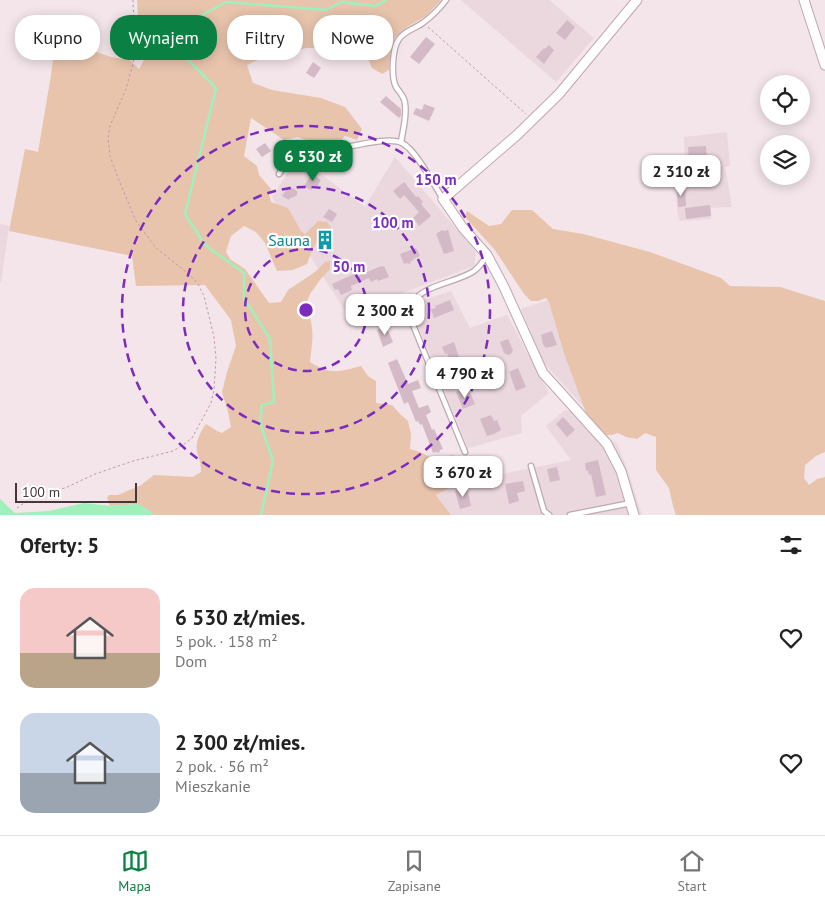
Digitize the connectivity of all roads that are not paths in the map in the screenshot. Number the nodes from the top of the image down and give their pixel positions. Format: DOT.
graph roads {
  1 [pos="446,0"];
  2 [pos="637,0"];
  3 [pos="804,0"];
  4 [pos="825,65"];
  5 [pos="401,142"];
  6 [pos="279,174"];
  7 [pos="442,199"];
  8 [pos="487,255"];
  9 [pos="465,452"];
  10 [pos="531,466"];
  11 [pos="630,503"];
  12 [pos="549,515"];
  13 [pos="570,515"];
  14 [pos="634,515"];
  1 -- 5 [label="lane"];
  2 -- 7 [label="street"];
  3 -- 4 [label="street"];
  5 -- 6 [label="lane"];
  5 -- 7 [label="lane"];
  7 -- 8 [label="street"];
  8 -- 9 [label="lane"];
  8 -- 11 [label="street"];
  10 -- 12 [label="lane"];
  11 -- 13 [label="lane"];
  11 -- 14 [label="street"];
}
